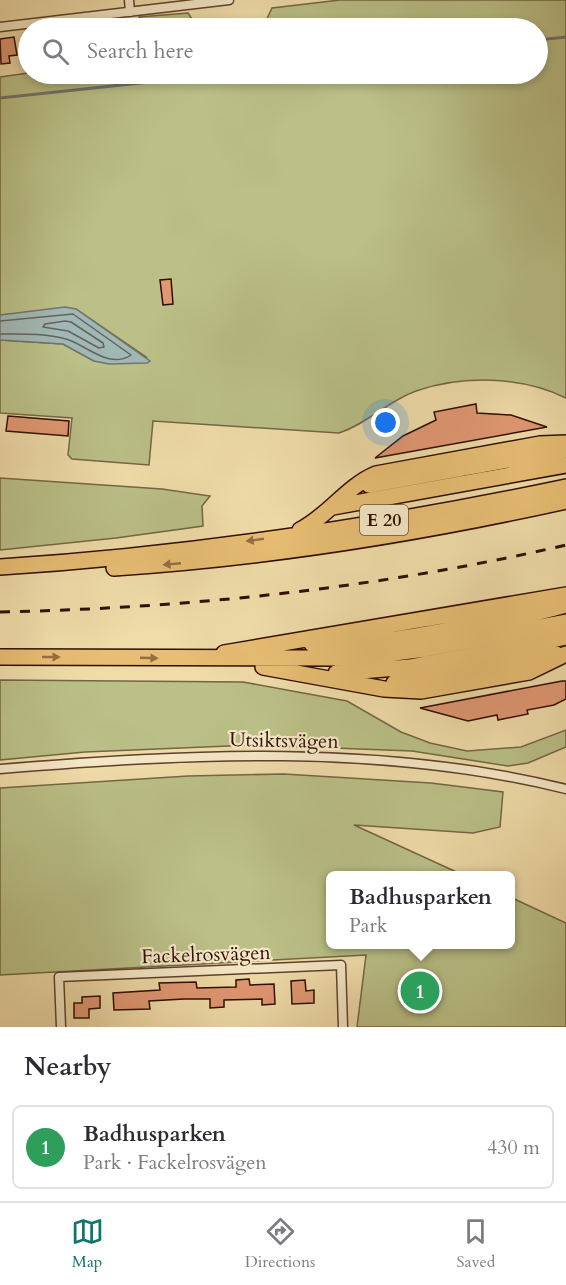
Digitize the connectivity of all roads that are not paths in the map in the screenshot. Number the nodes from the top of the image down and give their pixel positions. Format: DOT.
graph roads {
  1 [pos="129,0"];
  2 [pos="229,0"];
  3 [pos="130,12"];
  4 [pos="78,18"];
  5 [pos="18,25"];
  6 [pos="0,27"];
  7 [pos="566,443"];
  8 [pos="566,450"];
  9 [pos="566,458"];
  10 [pos="566,465"];
  11 [pos="566,472"];
  12 [pos="566,479"];
  13 [pos="566,487"];
  14 [pos="428,494"];
  15 [pos="566,494"];
  16 [pos="344,497"];
  17 [pos="566,501"];
  18 [pos="410,508"];
  19 [pos="566,508"];
  20 [pos="309,526"];
  21 [pos="292,543"];
  22 [pos="0,568"];
  23 [pos="566,597"];
  24 [pos="566,605"];
  25 [pos="566,611"];
  26 [pos="566,622"];
  27 [pos="566,629"];
  28 [pos="566,637"];
  29 [pos="294,643"];
  30 [pos="566,644"];
  31 [pos="566,653"];
  32 [pos="0,657"];
  33 [pos="195,659"];
  34 [pos="296,659"];
  35 [pos="309,674"];
  36 [pos="338,680"];
  37 [pos="0,769"];
  38 [pos="566,789"];
  39 [pos="61,1027"];
  40 [pos="343,1027"];
  1 -- 3 [label="street"];
  2 -- 3 [label="street"];
  3 -- 4 [label="street"];
  5 -- 6 [label="street"];
  7 -- 16 [label="highway, E 20"];
  8 -- 16 [label="highway, E 20"];
  9 -- 16 [label="highway, E 20"];
  10 -- 14 [label="highway, E 20"];
  11 -- 14 [label="highway, E 20"];
  12 -- 18 [label="highway, E 20"];
  13 -- 21 [label="highway, E 20"];
  14 -- 16 [label="highway, E 20"];
  14 -- 18 [label="highway, E 20"];
  15 -- 21 [label="highway, E 20"];
  16 -- 20 [label="highway, E 20"];
  17 -- 21 [label="highway, E 20"];
  18 -- 20 [label="highway, E 20"];
  19 -- 21 [label="highway, E 20"];
  20 -- 21 [label="highway, E 20"];
  21 -- 22 [label="highway, E 20, one-way"];
  23 -- 29 [label="highway"];
  24 -- 29 [label="highway"];
  25 -- 34 [label="highway"];
  26 -- 34 [label="highway"];
  27 -- 34 [label="highway"];
  28 -- 35 [label="highway"];
  29 -- 33 [label="highway"];
  30 -- 36 [label="highway"];
  31 -- 36 [label="highway"];
  32 -- 33 [label="highway, one-way"];
  33 -- 34 [label="highway"];
  33 -- 35 [label="highway"];
  35 -- 36 [label="highway"];
  37 -- 38 [label="street, Utsiktsvägen"];
  39 -- 40 [label="street, Fackelrosvägen"];
}
